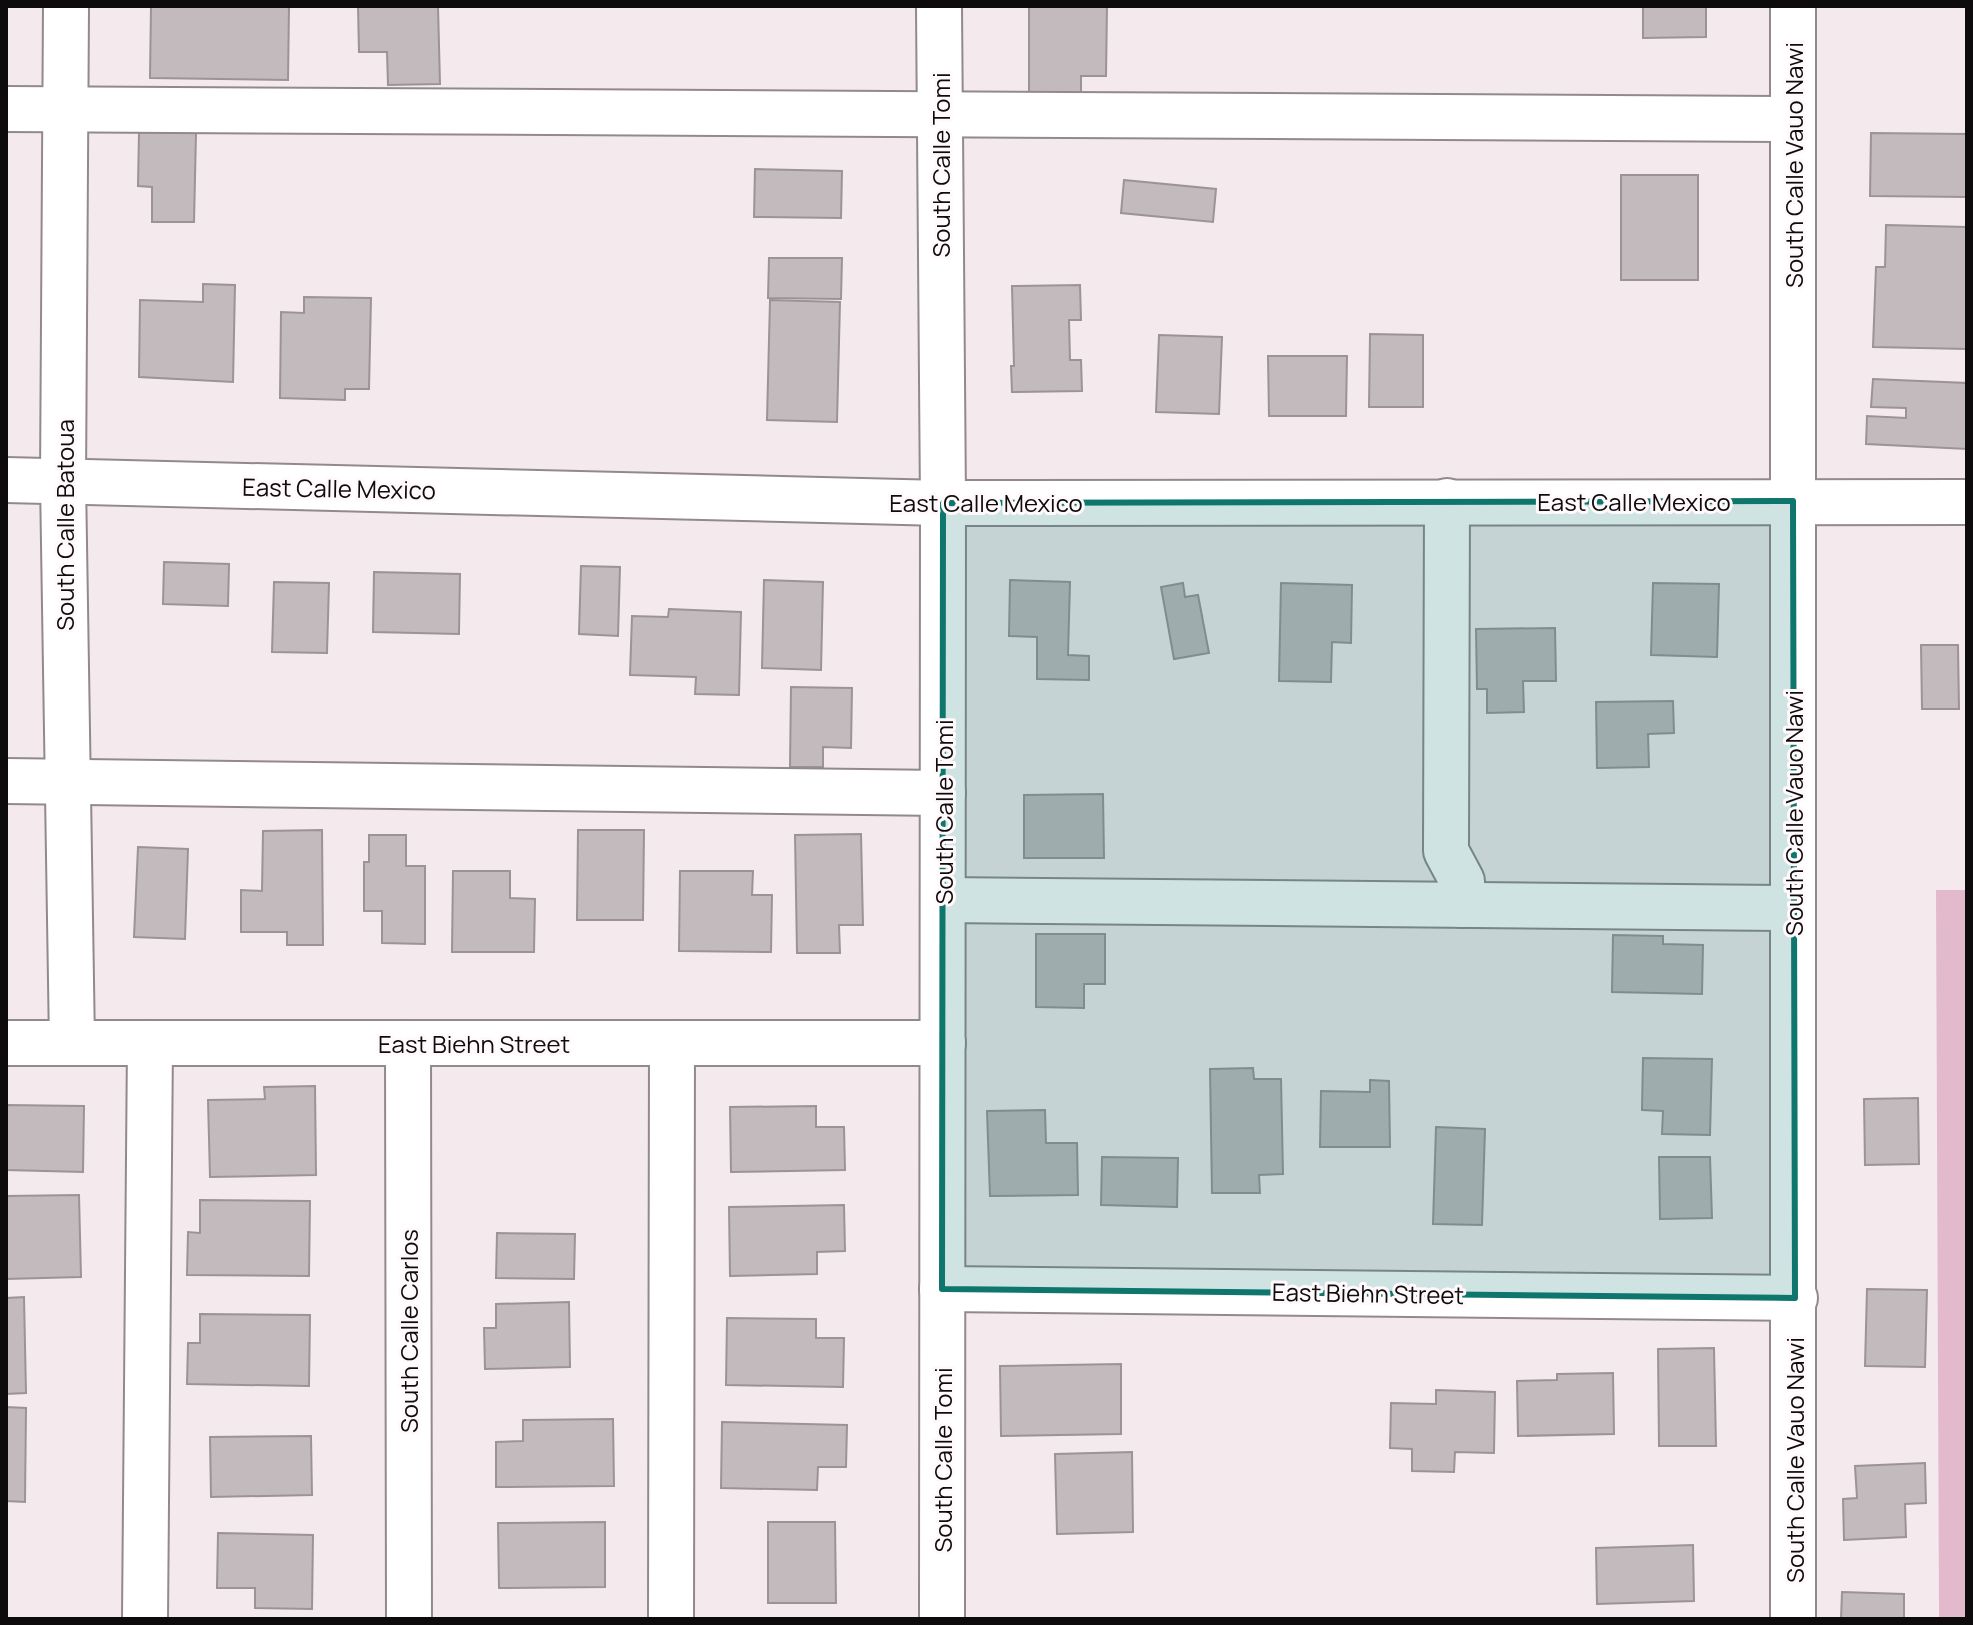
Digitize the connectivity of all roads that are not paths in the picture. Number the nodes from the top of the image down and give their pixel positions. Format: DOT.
graph roads {
  1 [pos="66,6"];
  2 [pos="939,6"];
  3 [pos="1793,6"];
  4 [pos="6,109"];
  5 [pos="65,109"];
  6 [pos="940,116"];
  7 [pos="1793,119"];
  8 [pos="6,480"];
  9 [pos="63,481"];
  10 [pos="1447,501"];
  11 [pos="1793,501"];
  12 [pos="1967,502"];
  13 [pos="943,503"];
  14 [pos="6,781"];
  15 [pos="67,781"];
  16 [pos="943,793"];
  17 [pos="943,900"];
  18 [pos="1462,905"];
  19 [pos="1793,908"];
  20 [pos="6,1043"];
  21 [pos="72,1043"];
  22 [pos="150,1043"];
  23 [pos="408,1043"];
  24 [pos="672,1043"];
  25 [pos="943,1043"];
  26 [pos="942,1289"];
  27 [pos="1795,1298"];
  28 [pos="145,1619"];
  29 [pos="409,1619"];
  30 [pos="671,1619"];
  31 [pos="942,1619"];
  32 [pos="1793,1619"];
  1 -- 5 [label="street, South Calle Batoua"];
  2 -- 6 [label="street, South Calle Tomi"];
  3 -- 7 [label="street, South Calle Vauo Nawi"];
  4 -- 5 [label="street"];
  5 -- 6 [label="street"];
  5 -- 9 [label="street, South Calle Batoua"];
  6 -- 7 [label="street"];
  6 -- 13 [label="street, South Calle Tomi"];
  7 -- 11 [label="street, South Calle Vauo Nawi"];
  8 -- 9 [label="street, East Calle Mexico"];
  9 -- 13 [label="street, East Calle Mexico"];
  9 -- 15 [label="street, South Calle Batoua"];
  10 -- 11 [label="street, East Calle Mexico"];
  10 -- 13 [label="street, East Calle Mexico"];
  10 -- 18 [label="street"];
  11 -- 12 [label="street, East Calle Mexico"];
  11 -- 19 [label="street, South Calle Vauo Nawi"];
  13 -- 16 [label="street, South Calle Tomi"];
  14 -- 15 [label="street"];
  15 -- 16 [label="street"];
  15 -- 21 [label="street, South Calle Batoua"];
  16 -- 17 [label="street, South Calle Tomi"];
  17 -- 18 [label="street"];
  17 -- 25 [label="street, South Calle Tomi"];
  18 -- 19 [label="street"];
  19 -- 27 [label="street, South Calle Vauo Nawi"];
  20 -- 21 [label="street, East Biehn Street"];
  21 -- 22 [label="street, East Biehn Street"];
  22 -- 23 [label="street, East Biehn Street"];
  22 -- 28 [label="street"];
  23 -- 24 [label="street, East Biehn Street"];
  23 -- 29 [label="street, South Calle Carlos"];
  24 -- 25 [label="street, East Biehn Street"];
  24 -- 30 [label="street"];
  25 -- 26 [label="street, South Calle Tomi"];
  26 -- 27 [label="street, East Biehn Street"];
  26 -- 31 [label="street, South Calle Tomi"];
  27 -- 32 [label="street, South Calle Vauo Nawi"];
}
